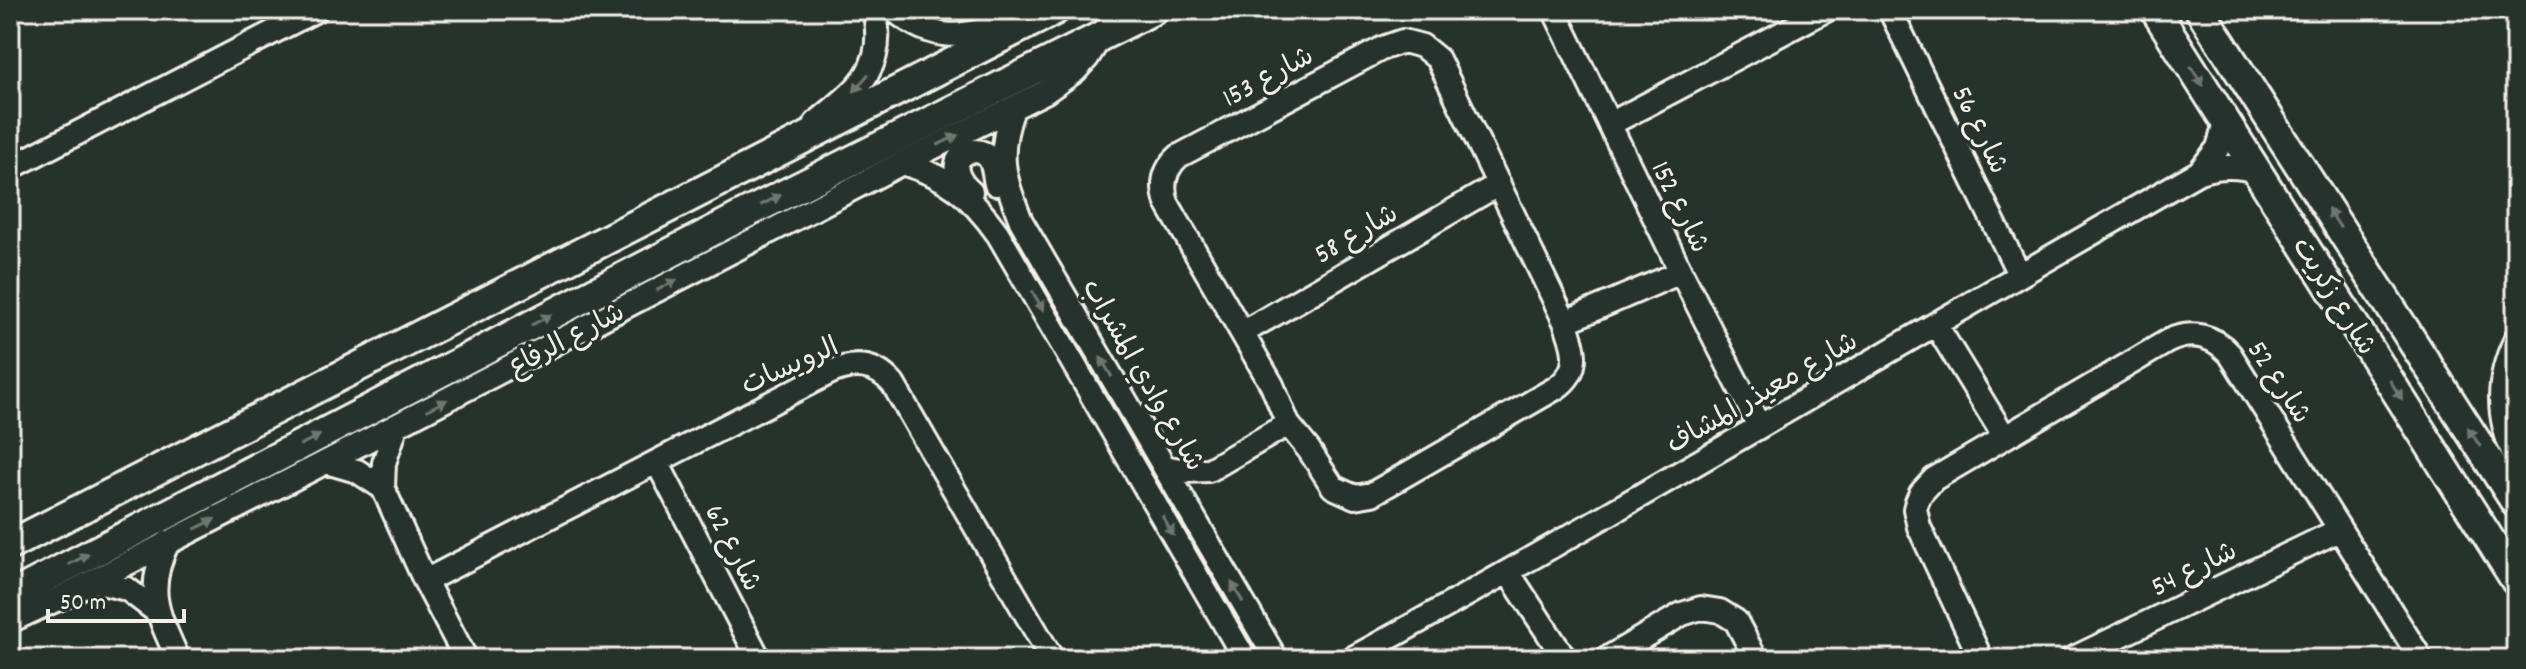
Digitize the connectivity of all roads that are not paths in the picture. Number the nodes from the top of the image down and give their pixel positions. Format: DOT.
graph roads {
  1 [pos="316,10"];
  2 [pos="874,10"];
  3 [pos="894,10"];
  4 [pos="1030,10"];
  5 [pos="1055,10"];
  6 [pos="1153,10"];
  7 [pos="1554,10"];
  8 [pos="1826,10"];
  9 [pos="1890,10"];
  10 [pos="2155,10"];
  11 [pos="2200,10"];
  12 [pos="1103,33"];
  13 [pos="1013,109"];
  14 [pos="2226,120"];
  15 [pos="1610,124"];
  16 [pos="787,148"];
  17 [pos="902,163"];
  18 [pos="10,168"];
  19 [pos="2199,172"];
  20 [pos="2258,172"];
  21 [pos="1499,184"];
  22 [pos="1021,221"];
  23 [pos="998,234"];
  24 [pos="1681,272"];
  25 [pos="2019,274"];
  26 [pos="1565,322"];
  27 [pos="1936,325"];
  28 [pos="1242,333"];
  29 [pos="2516,339"];
  30 [pos="1288,424"];
  31 [pos="1759,426"];
  32 [pos="396,427"];
  33 [pos="2004,436"];
  34 [pos="2516,458"];
  35 [pos="326,462"];
  36 [pos="657,462"];
  37 [pos="1165,467"];
  38 [pos="1209,470"];
  39 [pos="383,488"];
  40 [pos="2516,503"];
  41 [pos="1194,518"];
  42 [pos="2339,530"];
  43 [pos="168,542"];
  44 [pos="10,545"];
  45 [pos="1508,572"];
  46 [pos="93,581"];
  47 [pos="425,581"];
  48 [pos="2516,581"];
  49 [pos="10,596"];
  50 [pos="156,611"];
  51 [pos="10,621"];
  52 [pos="178,659"];
  53 [pos="466,659"];
  54 [pos="759,659"];
  55 [pos="1052,659"];
  56 [pos="1245,659"];
  57 [pos="1276,659"];
  58 [pos="1351,659"];
  59 [pos="1565,659"];
  60 [pos="1606,659"];
  61 [pos="1756,659"];
  62 [pos="1981,659"];
  63 [pos="2072,659"];
  64 [pos="2421,659"];
  1 -- 18 [label="street"];
  2 -- 16 [label="street, one-way"];
  3 -- 4 [label="street"];
  5 -- 16 [label="main road"];
  6 -- 12 [label="main road, شارع الرفاع"];
  7 -- 15 [label="street, شارع 152"];
  8 -- 15 [label="street"];
  9 -- 25 [label="street, شارع 56"];
  10 -- 14 [label="main road, شارع زكريت, one-way"];
  40 -- 11 [label="main road, شارع زكريت, one-way"];
  12 -- 13 [label="street, شارع الرفاع"];
  49 -- 12 [label="main road, شارع الرفاع, one-way"];
  17 -- 13 [label="street, شارع الرفاع, one-way"];
  13 -- 22 [label="street, شارع وادي المشراب"];
  14 -- 19 [label="street, شارع معيذر المشاف"];
  14 -- 20 [label="main road, شارع زكريت"];
  15 -- 24 [label="street, شارع 152"];
  16 -- 44 [label="main road"];
  17 -- 23 [label="street, شارع وادي المشراب"];
  32 -- 17 [label="street, شارع الرفاع, one-way"];
  19 -- 20 [label="street, شارع معيذر المشاف"];
  19 -- 25 [label="street, شارع معيذر المشاف"];
  20 -- 48 [label="main road, شارع زكريت, one-way"];
  21 -- 26 [label="street, شارع 153"];
  21 -- 28 [label="street, شارع 58"];
  21 -- 28 [label="street, شارع 153"];
  22 -- 23 [label="street"];
  37 -- 22 [label="street, شارع وادي المشراب, one-way"];
  23 -- 56 [label="street, شارع وادي المشراب, one-way"];
  24 -- 26 [label="street"];
  24 -- 31 [label="street, شارع 152"];
  25 -- 27 [label="street, شارع معيذر المشاف"];
  26 -- 30 [label="street, شارع 153"];
  27 -- 31 [label="street, شارع معيذر المشاف"];
  27 -- 33 [label="street"];
  28 -- 30 [label="street, شارع 153"];
  29 -- 34 [label="street"];
  30 -- 38 [label="street"];
  31 -- 45 [label="street, شارع معيذر المشاف"];
  32 -- 35 [label="street, شارع الرفاع"];
  32 -- 39 [label="street"];
  33 -- 42 [label="street, شارع 52"];
  33 -- 62 [label="street, شارع 52"];
  35 -- 39 [label="street"];
  43 -- 35 [label="street, شارع الرفاع, one-way"];
  36 -- 47 [label="street, الرويسات"];
  36 -- 54 [label="street, شارع 62"];
  36 -- 55 [label="street, الرويسات"];
  37 -- 38 [label="street"];
  37 -- 41 [label="street, شارع وادي المشراب"];
  38 -- 41 [label="street"];
  39 -- 47 [label="street"];
  57 -- 41 [label="street, شارع وادي المشراب, one-way"];
  42 -- 63 [label="street, شارع 54"];
  42 -- 64 [label="street, شارع 52"];
  43 -- 46 [label="street, شارع الرفاع"];
  43 -- 50 [label="street"];
  45 -- 58 [label="street, شارع معيذر المشاف"];
  45 -- 59 [label="street"];
  46 -- 50 [label="street"];
  46 -- 51 [label="street, شارع الرفاع"];
  47 -- 53 [label="street"];
  50 -- 52 [label="street"];
  60 -- 61 [label="street"];
}
